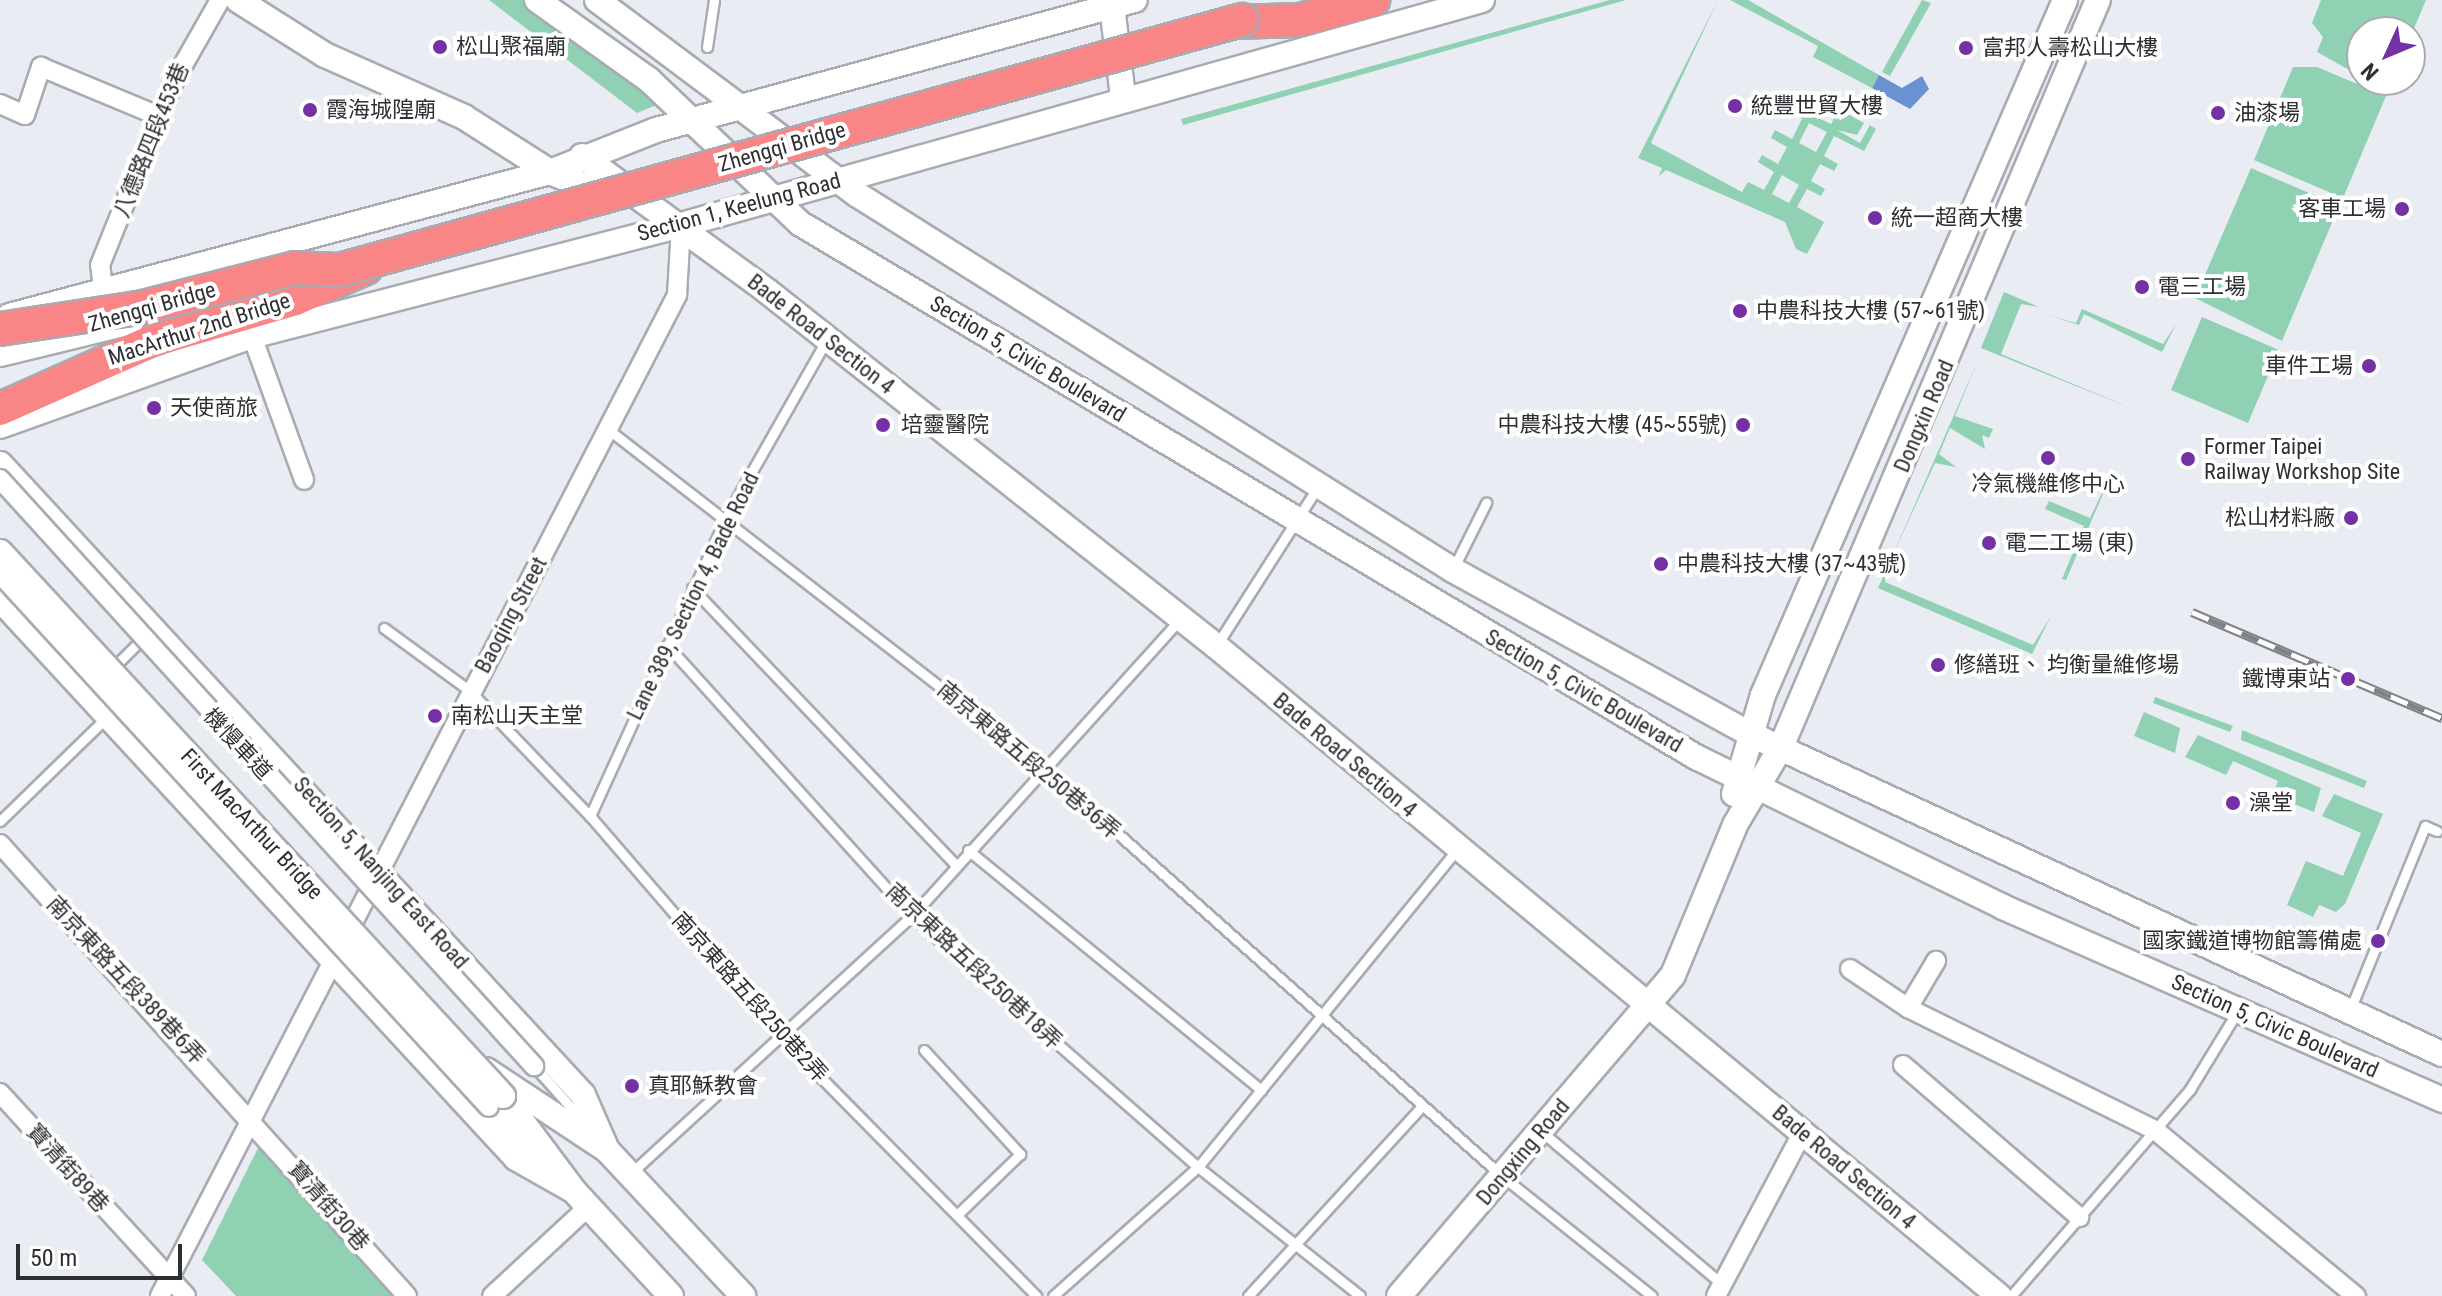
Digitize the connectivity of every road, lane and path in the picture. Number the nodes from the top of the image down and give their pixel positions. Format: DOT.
graph roads {
  1 [pos="220,0"];
  2 [pos="238,0"];
  3 [pos="537,0"];
  4 [pos="597,0"];
  5 [pos="714,0"];
  6 [pos="1277,0"];
  7 [pos="1372,0"];
  8 [pos="1482,0"];
  9 [pos="2065,0"];
  10 [pos="2098,0"];
  11 [pos="1119,2"];
  12 [pos="1238,21"];
  13 [pos="707,47"];
  14 [pos="1123,97"];
  15 [pos="0,104"];
  16 [pos="738,108"];
  17 [pos="161,117"];
  18 [pos="696,120"];
  19 [pos="582,156"];
  20 [pos="550,172"];
  21 [pos="839,181"];
  22 [pos="772,198"];
  23 [pos="681,225"];
  24 [pos="399,254"];
  25 [pos="339,270"];
  26 [pos="103,288"];
  27 [pos="0,321"];
  28 [pos="0,329"];
  29 [pos="252,336"];
  30 [pos="827,339"];
  31 [pos="0,346"];
  32 [pos="0,354"];
  33 [pos="0,386"];
  34 [pos="0,409"];
  35 [pos="0,426"];
  36 [pos="609,430"];
  37 [pos="0,464"];
  38 [pos="0,479"];
  39 [pos="304,480"];
  40 [pos="1317,488"];
  41 [pos="1486,503"];
  42 [pos="726,517"];
  43 [pos="1298,519"];
  44 [pos="0,538"];
  45 [pos="0,552"];
  46 [pos="1453,570"];
  47 [pos="0,574"];
  48 [pos="692,588"];
  49 [pos="0,599"];
  50 [pos="1180,620"];
  51 [pos="156,626"];
  52 [pos="384,628"];
  53 [pos="667,645"];
  54 [pos="1216,646"];
  55 [pos="470,691"];
  56 [pos="86,693"];
  57 [pos="107,717"];
  58 [pos="1750,734"];
  59 [pos="1781,747"];
  60 [pos="1042,766"];
  61 [pos="1733,778"];
  62 [pos="1760,793"];
  63 [pos="590,816"];
  64 [pos="0,821"];
  65 [pos="1735,825"];
  66 [pos="2437,831"];
  67 [pos="0,844"];
  68 [pos="1457,849"];
  69 [pos="968,850"];
  70 [pos="955,864"];
  71 [pos="378,869"];
  72 [pos="912,916"];
  73 [pos="330,959"];
  74 [pos="1936,961"];
  75 [pos="1850,969"];
  76 [pos="1646,1008"];
  77 [pos="1908,1008"];
  78 [pos="2238,1009"];
  79 [pos="2350,1011"];
  80 [pos="1323,1014"];
  81 [pos="780,1036"];
  82 [pos="924,1050"];
  83 [pos="2442,1054"];
  84 [pos="1903,1065"];
  85 [pos="534,1066"];
  86 [pos="1261,1090"];
  87 [pos="0,1093"];
  88 [pos="2442,1100"];
  89 [pos="496,1102"];
  90 [pos="1422,1106"];
  91 [pos="251,1116"];
  92 [pos="2155,1130"];
  93 [pos="1541,1131"];
  94 [pos="1803,1132"];
  95 [pos="607,1150"];
  96 [pos="1198,1167"];
  97 [pos="630,1174"];
  98 [pos="1502,1176"];
  99 [pos="581,1199"];
  100 [pos="959,1213"];
  101 [pos="2079,1217"];
  102 [pos="1301,1245"];
  103 [pos="169,1279"];
  104 [pos="1720,1290"];
  105 [pos="160,1296"];
  106 [pos="186,1296"];
  107 [pos="407,1296"];
  108 [pos="492,1296"];
  109 [pos="671,1296"];
  110 [pos="743,1296"];
  111 [pos="1036,1296"];
  112 [pos="1053,1296"];
  113 [pos="1248,1296"];
  114 [pos="1360,1296"];
  115 [pos="1399,1296"];
  116 [pos="1652,1296"];
  117 [pos="1999,1296"];
  118 [pos="2011,1296"];
  119 [pos="2356,1296"];
  1 -- 17 [label="street, 八德路四段453巷"];
  2 -- 20 [label="street, Bade Road Section 4"];
  3 -- 18 [label="street, Section 5, Civic Boulevard"];
  4 -- 16 [label="street, Section 5, Civic Boulevard"];
  5 -- 13 [label="lane"];
  6 -- 12 [label="highway"];
  7 -- 12 [label="highway"];
  8 -- 14 [label="street, Section 1, Keelung Road"];
  9 -- 58 [label="street, Dongxin Road"];
  10 -- 59 [label="street, Dongxin Road"];
  11 -- 14 [label="street"];
  11 -- 16 [label="street"];
  12 -- 24 [label="highway, Zhengqi Bridge, bridge"];
  12 -- 25 [label="highway, Zhengqi Bridge, bridge"];
  14 -- 21 [label="street, Section 1, Keelung Road"];
  15 -- 17 [label="street"];
  16 -- 18 [label="street"];
  16 -- 21 [label="street, Section 5, Civic Boulevard"];
  17 -- 26 [label="street, 八德路四段453巷"];
  18 -- 19 [label="street"];
  18 -- 22 [label="street, Section 5, Civic Boulevard"];
  19 -- 20 [label="street"];
  19 -- 23 [label="street, Bade Road Section 4"];
  20 -- 23 [label="street, Bade Road Section 4"];
  20 -- 26 [label="street"];
  20 -- 32 [label="street"];
  21 -- 22 [label="street, Section 1, Keelung Road"];
  21 -- 40 [label="street, Section 5, Civic Boulevard"];
  22 -- 23 [label="street, Section 1, Keelung Road"];
  22 -- 43 [label="street, Section 5, Civic Boulevard"];
  23 -- 29 [label="street, Section 1, Keelung Road"];
  23 -- 30 [label="street, Bade Road Section 4"];
  23 -- 36 [label="street, Baoqing Street"];
  24 -- 31 [label="highway, Zhengqi Bridge, bridge"];
  24 -- 34 [label="highway, MacArthur 2nd Bridge, bridge"];
  25 -- 28 [label="highway, bridge"];
  25 -- 33 [label="highway, MacArthur 2nd Bridge"];
  26 -- 27 [label="street"];
  29 -- 35 [label="street, Section 1, Keelung Road"];
  29 -- 39 [label="street"];
  30 -- 42 [label="lane, Lane 389, Section 4, Bade Road"];
  30 -- 50 [label="street, Bade Road Section 4"];
  36 -- 42 [label="lane, 南京東路五段250巷36弄"];
  36 -- 55 [label="street, Baoqing Street"];
  37 -- 51 [label="street, Section 5, Nanjing East Road"];
  38 -- 85 [label="street, 機慢車道, bridge"];
  40 -- 43 [label="lane"];
  40 -- 46 [label="street, Section 5, Civic Boulevard"];
  41 -- 46 [label="lane"];
  42 -- 48 [label="lane, Lane 389, Section 4, Bade Road"];
  42 -- 60 [label="lane, 南京東路五段250巷36弄"];
  43 -- 54 [label="lane"];
  43 -- 61 [label="street, Section 5, Civic Boulevard"];
  44 -- 95 [label="street, First MacArthur Bridge, bridge"];
  45 -- 89 [label="street, First MacArthur Bridge, bridge"];
  46 -- 58 [label="street, Section 5, Civic Boulevard"];
  47 -- 89 [label="street, bridge"];
  48 -- 53 [label="lane, Lane 389, Section 4, Bade Road"];
  48 -- 70 [label="lane"];
  49 -- 56 [label="street"];
  50 -- 54 [label="street, Bade Road Section 4"];
  50 -- 60 [label="lane"];
  51 -- 56 [label="lane"];
  51 -- 71 [label="street, Section 5, Nanjing East Road"];
  52 -- 55 [label="lane, 南京東路五段250巷2弄"];
  53 -- 63 [label="lane, Lane 389, Section 4, Bade Road"];
  53 -- 72 [label="lane, 南京東路五段250巷18弄"];
  54 -- 68 [label="street, Bade Road Section 4"];
  55 -- 63 [label="lane, 南京東路五段250巷2弄"];
  55 -- 71 [label="street, Baoqing Street"];
  56 -- 57 [label="street"];
  57 -- 64 [label="lane"];
  57 -- 73 [label="street"];
  58 -- 59 [label="street, Section 5, Civic Boulevard"];
  58 -- 61 [label="street, Dongxin Road"];
  59 -- 62 [label="street, Dongxin Road"];
  59 -- 79 [label="street, Section 5, Civic Boulevard"];
  60 -- 69 [label="lane"];
  60 -- 80 [label="lane, 南京東路五段250巷36弄"];
  61 -- 62 [label="street, Section 5, Civic Boulevard"];
  61 -- 65 [label="street, Dongxin Road"];
  62 -- 65 [label="street, Dongxin Road"];
  62 -- 78 [label="street, Section 5, Civic Boulevard"];
  63 -- 81 [label="lane, 南京東路五段250巷2弄"];
  65 -- 76 [label="street, Dongxin Road"];
  66 -- 79 [label="lane"];
  67 -- 91 [label="street, 南京東路五段389巷6弄"];
  68 -- 76 [label="street, Bade Road Section 4"];
  68 -- 80 [label="lane"];
  69 -- 70 [label="lane"];
  69 -- 86 [label="lane"];
  70 -- 72 [label="lane"];
  71 -- 73 [label="street, Baoqing Street"];
  71 -- 95 [label="street, Section 5, Nanjing East Road"];
  72 -- 81 [label="lane"];
  72 -- 96 [label="lane, 南京東路五段250巷18弄"];
  73 -- 91 [label="street, Baoqing Street"];
  73 -- 99 [label="street"];
  74 -- 77 [label="street"];
  75 -- 77 [label="street"];
  76 -- 93 [label="street, Dongxing Road"];
  76 -- 94 [label="street, Bade Road Section 4"];
  77 -- 92 [label="street"];
  78 -- 88 [label="street, Section 5, Civic Boulevard"];
  78 -- 92 [label="lane"];
  79 -- 83 [label="street, Section 5, Civic Boulevard"];
  80 -- 86 [label="lane"];
  80 -- 90 [label="lane, 南京東路五段250巷36弄"];
  81 -- 97 [label="lane"];
  81 -- 100 [label="lane, 南京東路五段250巷2弄"];
  82 -- 100 [label="lane"];
  84 -- 101 [label="street"];
  85 -- 95 [label="lane, 機慢車道"];
  86 -- 96 [label="lane"];
  87 -- 103 [label="street, 寶清街89巷"];
  89 -- 99 [label="street, First MacArthur Bridge"];
  90 -- 98 [label="lane, 南京東路五段250巷36弄"];
  90 -- 102 [label="lane"];
  91 -- 103 [label="street, Baoqing Street"];
  91 -- 107 [label="street, 寶清街30巷"];
  92 -- 101 [label="lane"];
  92 -- 119 [label="street"];
  93 -- 98 [label="street, Dongxing Road"];
  93 -- 104 [label="lane"];
  94 -- 104 [label="street"];
  94 -- 117 [label="street, Bade Road Section 4"];
  95 -- 97 [label="street, Section 5, Nanjing East Road"];
  96 -- 102 [label="lane, 南京東路五段250巷18弄"];
  96 -- 112 [label="lane"];
  97 -- 110 [label="street, Section 5, Nanjing East Road"];
  98 -- 115 [label="street, Dongxing Road"];
  98 -- 116 [label="lane, 南京東路五段250巷36弄"];
  99 -- 108 [label="street"];
  99 -- 109 [label="street"];
  100 -- 111 [label="lane, 南京東路五段250巷2弄"];
  101 -- 118 [label="lane"];
  102 -- 113 [label="lane"];
  102 -- 114 [label="lane, 南京東路五段250巷18弄"];
  103 -- 105 [label="street, Baoqing Street"];
  103 -- 106 [label="street, 寶清街89巷"];
}
